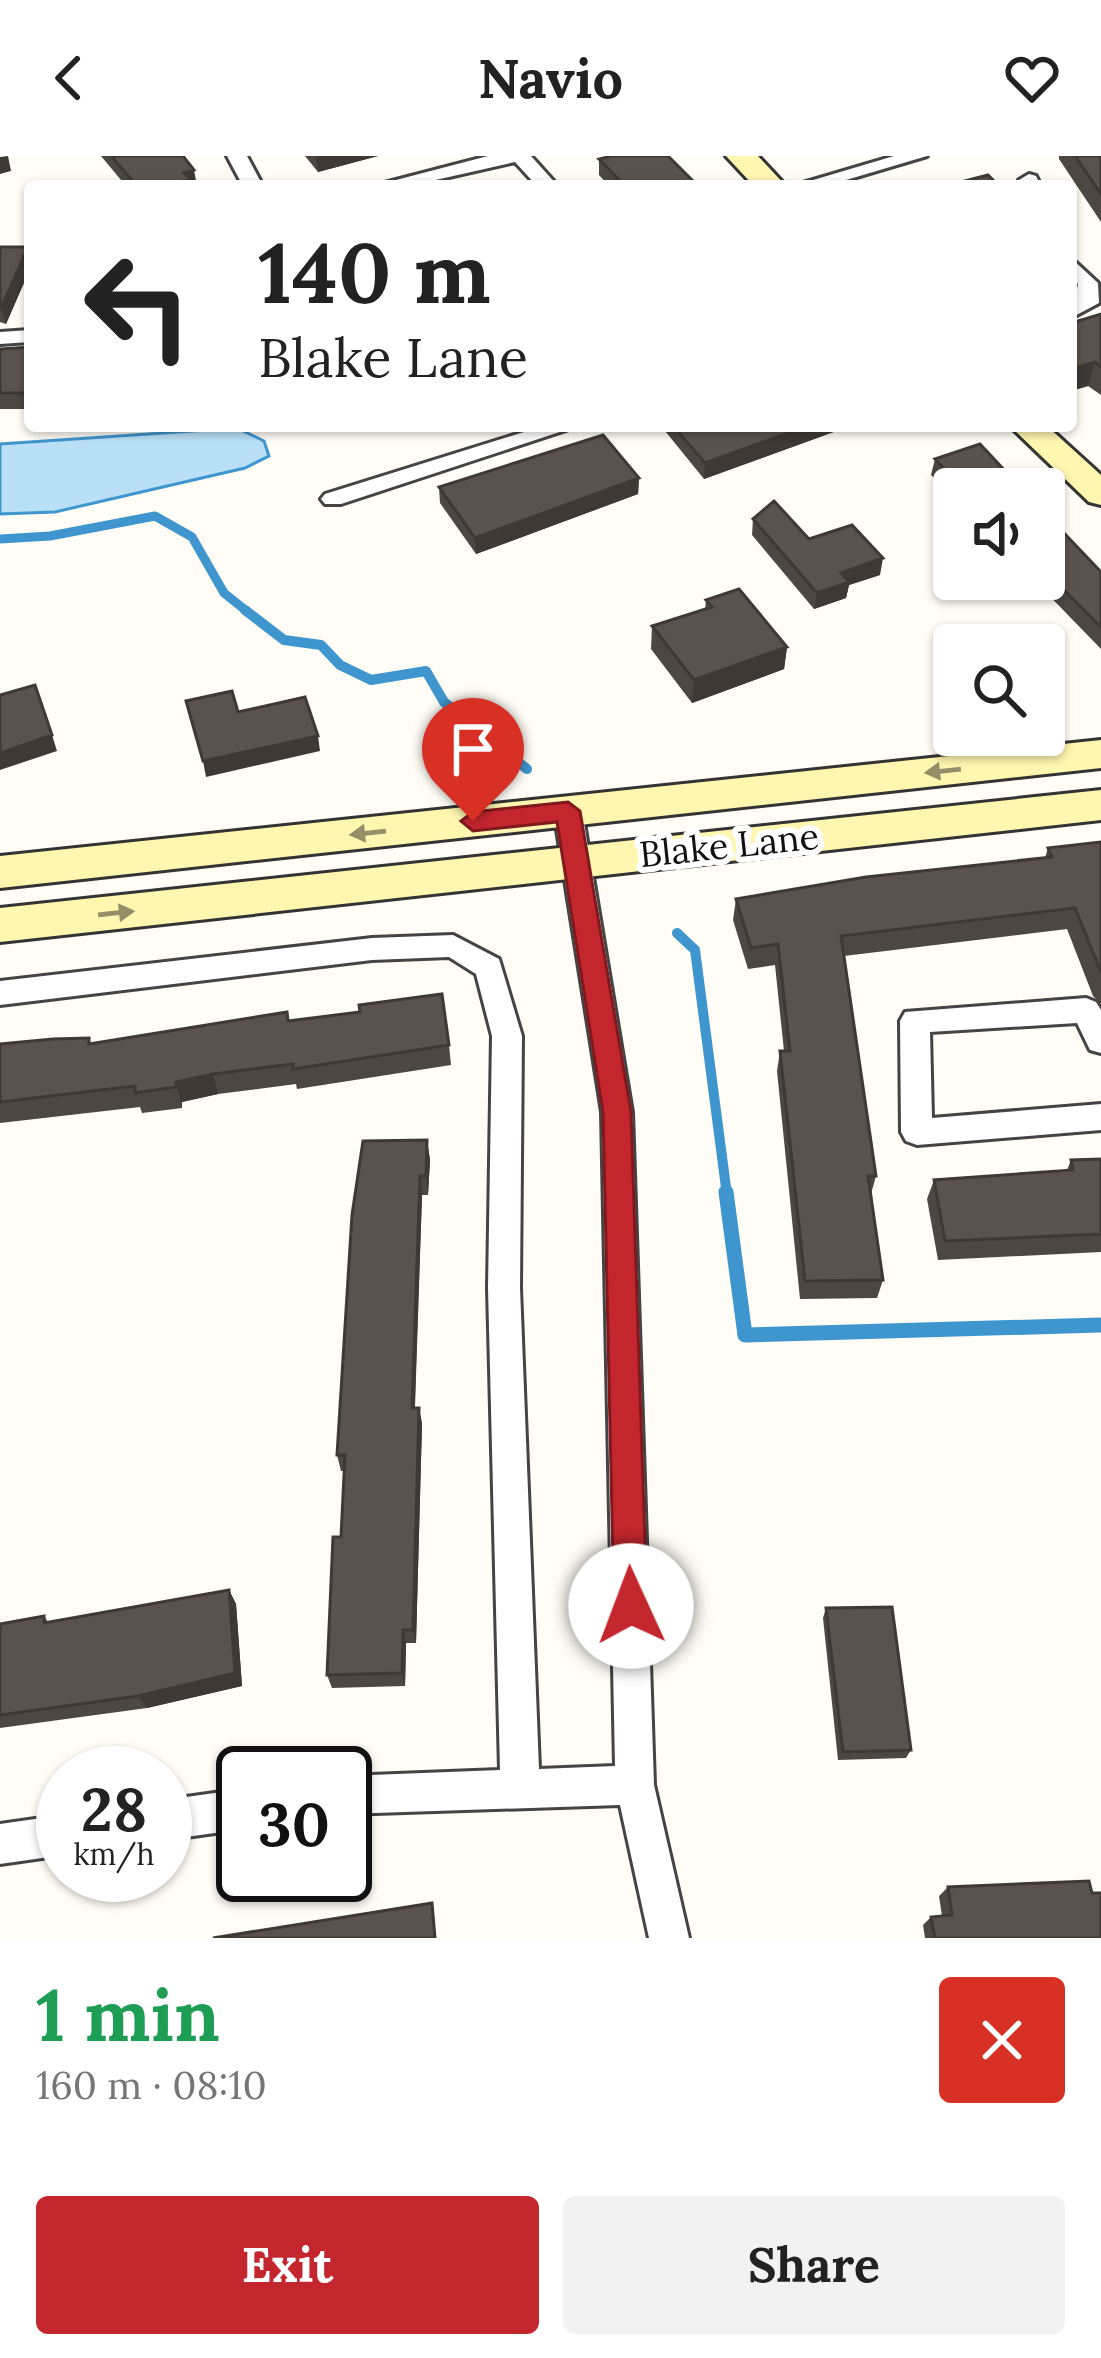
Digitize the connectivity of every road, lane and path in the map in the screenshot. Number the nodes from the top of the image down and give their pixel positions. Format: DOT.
graph roads {
  1 [pos="517,156"];
  2 [pos="741,156"];
  3 [pos="916,156"];
  4 [pos="410,180"];
  5 [pos="542,180"];
  6 [pos="765,180"];
  7 [pos="826,180"];
  8 [pos="1077,271"];
  9 [pos="1077,309"];
  10 [pos="548,432"];
  11 [pos="1034,432"];
  12 [pos="1101,494"];
  13 [pos="333,499"];
  14 [pos="1101,754"];
  15 [pos="1101,805"];
  16 [pos="568,811"];
  17 [pos="576,862"];
  18 [pos="0,872"];
  19 [pos="0,925"];
  20 [pos="0,993"];
  21 [pos="1101,1041"];
  22 [pos="1101,1117"];
  23 [pos="635,1785"];
  24 [pos="520,1787"];
  25 [pos="372,1794"];
  26 [pos="36,1839"];
  27 [pos="0,1844"];
  28 [pos="669,1938"];
  1 -- 4 [label="street"];
  1 -- 5 [label="street"];
  2 -- 6 [label="main road"];
  3 -- 7 [label="street"];
  8 -- 9 [label="street"];
  10 -- 13 [label="street"];
  11 -- 12 [label="main road"];
  14 -- 16 [label="main road, Blake Lane, one-way"];
  15 -- 17 [label="main road, Blake Lane"];
  16 -- 17 [label="street"];
  16 -- 18 [label="main road, Blake Lane, one-way"];
  19 -- 17 [label="main road, Blake Lane, one-way"];
  17 -- 23 [label="street"];
  20 -- 24 [label="street"];
  21 -- 22 [label="street"];
  23 -- 24 [label="street"];
  23 -- 28 [label="street"];
  24 -- 25 [label="street"];
  26 -- 27 [label="street"];
}
